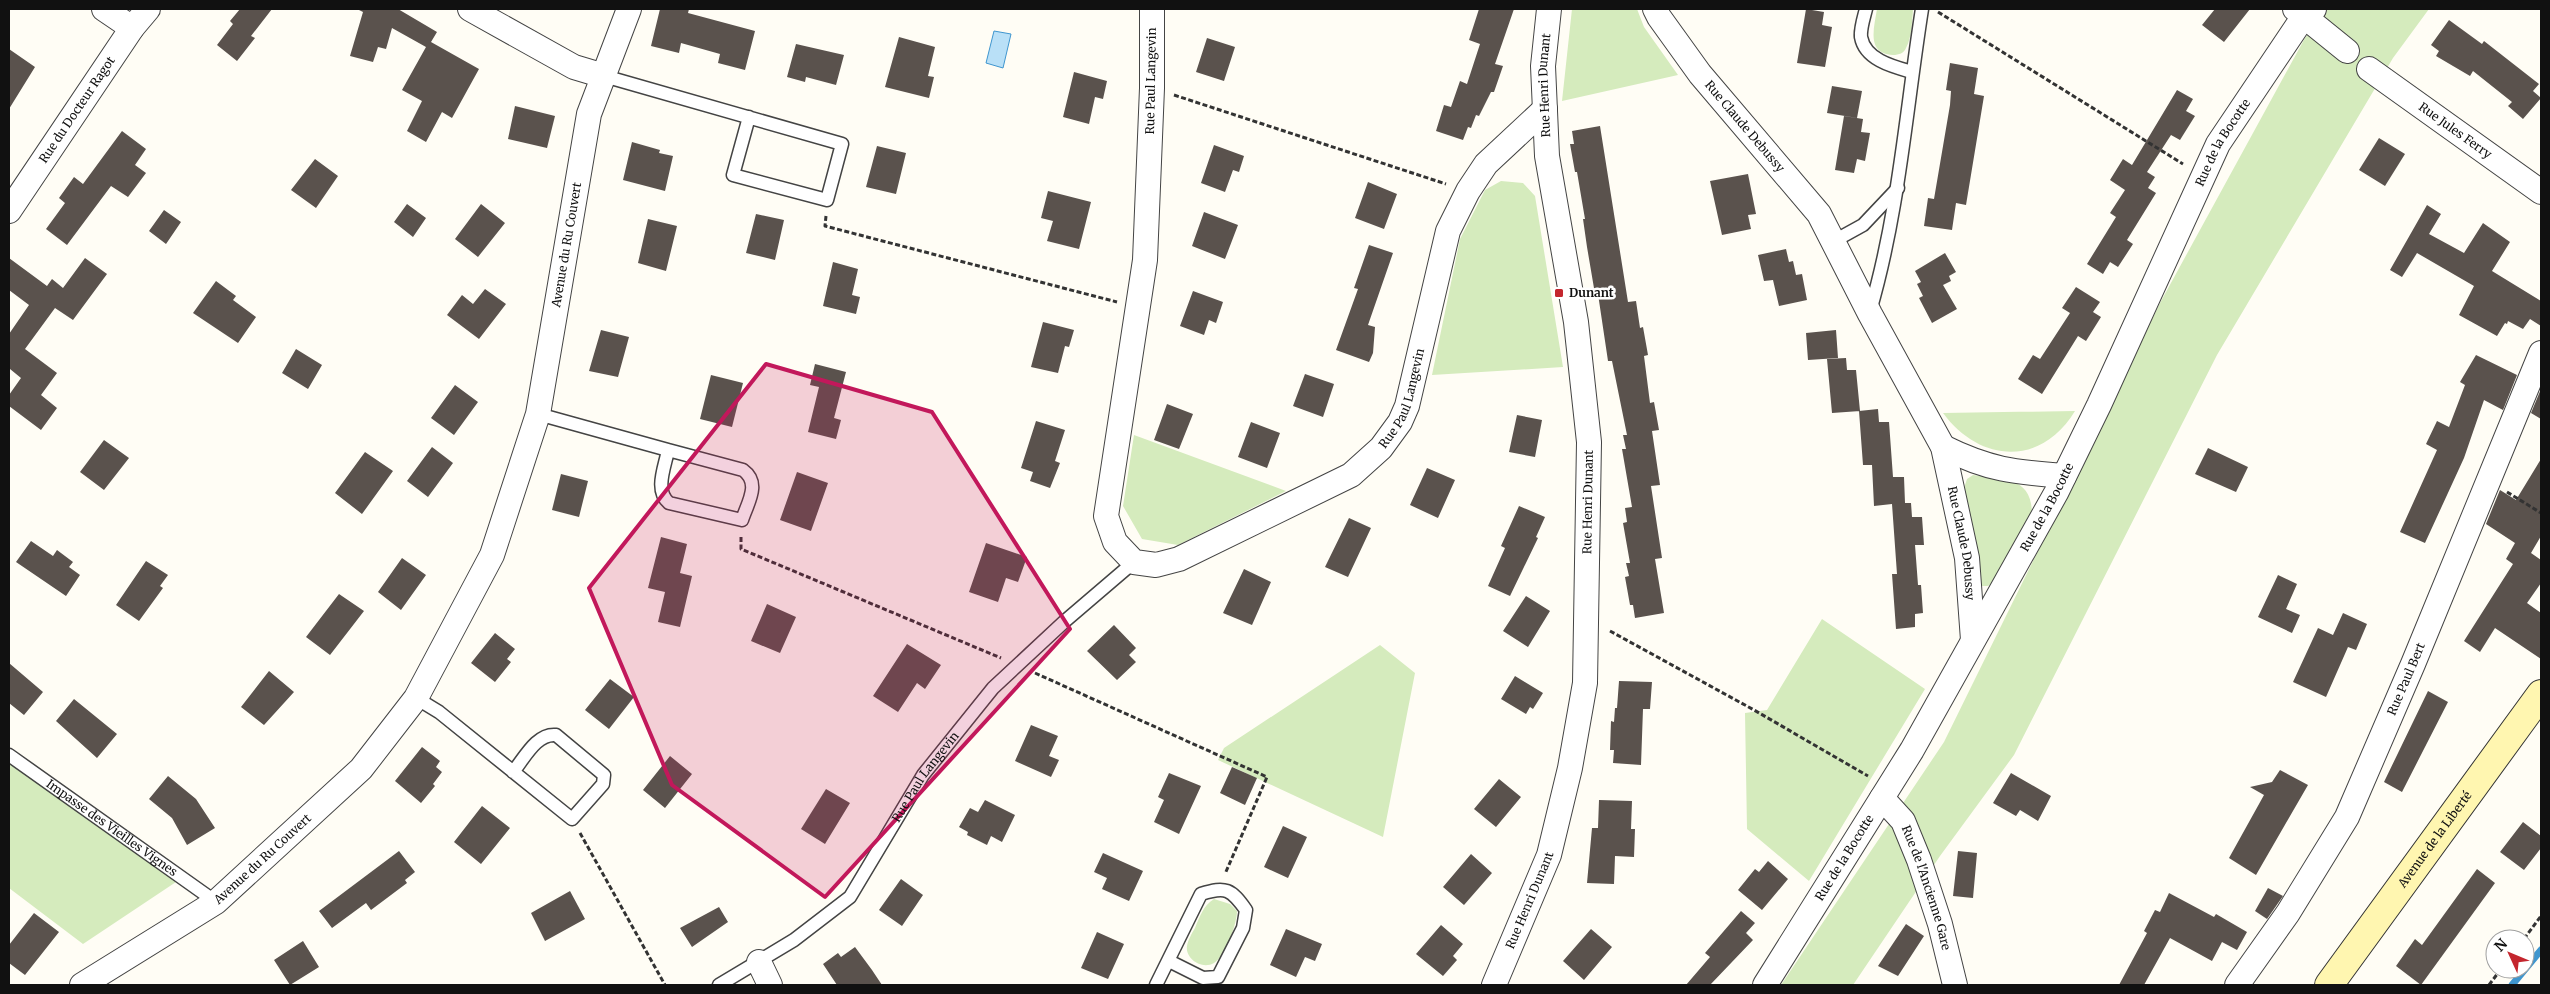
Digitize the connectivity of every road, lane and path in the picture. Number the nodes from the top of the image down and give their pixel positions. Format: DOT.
graph roads {
  1 [pos="104,9"];
  2 [pos="148,9"];
  3 [pos="470,9"];
  4 [pos="629,9"];
  5 [pos="1152,9"];
  6 [pos="1550,9"];
  7 [pos="1656,9"];
  8 [pos="1866,9"];
  9 [pos="1922,9"];
  10 [pos="1932,9"];
  11 [pos="2304,11"];
  12 [pos="132,28"];
  13 [pos="2347,51"];
  14 [pos="2370,69"];
  15 [pos="1912,72"];
  16 [pos="604,76"];
  17 [pos="1152,88"];
  18 [pos="1545,110"];
  19 [pos="749,117"];
  20 [pos="2203,176"];
  21 [pos="1898,188"];
  22 [pos="1468,191"];
  23 [pos="2541,192"];
  24 [pos="827,200"];
  25 [pos="9,211"];
  26 [pos="1834,241"];
  27 [pos="1137,307"];
  28 [pos="1870,314"];
  29 [pos="2541,353"];
  30 [pos="538,414"];
  31 [pos="1943,447"];
  32 [pos="668,450"];
  33 [pos="2064,476"];
  34 [pos="2488,480"];
  35 [pos="2541,513"];
  36 [pos="742,520"];
  37 [pos="1134,562"];
  38 [pos="1586,618"];
  39 [pos="1973,640"];
  40 [pos="1022,667"];
  41 [pos="2541,694"];
  42 [pos="416,698"];
  43 [pos="9,754"];
  44 [pos="513,772"];
  45 [pos="1885,793"];
  46 [pos="572,819"];
  47 [pos="1218,889"];
  48 [pos="216,902"];
  49 [pos="2541,916"];
  50 [pos="2531,929"];
  51 [pos="1169,961"];
  52 [pos="758,962"];
  53 [pos="82,985"];
  54 [pos="666,985"];
  55 [pos="719,985"];
  56 [pos="770,985"];
  57 [pos="1156,985"];
  58 [pos="1494,985"];
  59 [pos="1765,985"];
  60 [pos="1955,985"];
  61 [pos="2237,985"];
  62 [pos="2328,985"];
  1 -- 12 [label="street"];
  2 -- 12 [label="street, Rue du Docteur Ragot"];
  3 -- 16 [label="street"];
  4 -- 16 [label="street, Avenue du Ru Couvert"];
  5 -- 17 [label="street, Rue Paul Langevin"];
  6 -- 18 [label="street, Rue Henri Dunant"];
  7 -- 26 [label="street, Rue Claude Debussy"];
  8 -- 15 [label="lane"];
  9 -- 15 [label="lane"];
  10 -- 20 [label="path"];
  11 -- 13 [label="street"];
  11 -- 20 [label="street, Rue de la Bocotte"];
  12 -- 25 [label="street, Rue du Docteur Ragot"];
  14 -- 23 [label="street, Rue Jules Ferry"];
  15 -- 21 [label="lane"];
  16 -- 19 [label="lane"];
  16 -- 30 [label="street, Avenue du Ru Couvert"];
  17 -- 22 [label="path"];
  17 -- 27 [label="street, Rue Paul Langevin"];
  18 -- 22 [label="street, Rue Paul Langevin"];
  18 -- 38 [label="street, Rue Henri Dunant"];
  19 -- 24 [label="lane"];
  19 -- 24 [label="lane"];
  20 -- 33 [label="street, Rue de la Bocotte"];
  21 -- 26 [label="lane"];
  21 -- 28 [label="lane"];
  22 -- 37 [label="street, Rue Paul Langevin"];
  24 -- 27 [label="path"];
  26 -- 28 [label="street, Rue Claude Debussy"];
  27 -- 37 [label="street, Rue Paul Langevin"];
  28 -- 31 [label="street, Rue Claude Debussy"];
  29 -- 34 [label="street, Rue Paul Bert"];
  30 -- 32 [label="lane"];
  30 -- 42 [label="street, Avenue du Ru Couvert"];
  31 -- 33 [label="street"];
  31 -- 39 [label="street, Rue Claude Debussy"];
  32 -- 36 [label="lane"];
  32 -- 36 [label="lane"];
  33 -- 39 [label="street, Rue de la Bocotte"];
  34 -- 35 [label="path"];
  34 -- 61 [label="street, Rue Paul Bert"];
  36 -- 40 [label="path"];
  37 -- 40 [label="lane, Rue Paul Langevin"];
  38 -- 45 [label="path"];
  38 -- 58 [label="street, Rue Henri Dunant"];
  39 -- 45 [label="street, Rue de la Bocotte"];
  40 -- 47 [label="path"];
  40 -- 52 [label="lane, Rue Paul Langevin"];
  41 -- 62 [label="main road, Avenue de la Liberté"];
  42 -- 44 [label="lane"];
  42 -- 48 [label="street, Avenue du Ru Couvert"];
  43 -- 48 [label="lane, Impasse des Vieilles Vignes"];
  44 -- 46 [label="lane"];
  44 -- 46 [label="lane"];
  45 -- 59 [label="street, Rue de la Bocotte"];
  45 -- 60 [label="street, Rue de l'Ancienne Gare"];
  46 -- 54 [label="path"];
  47 -- 51 [label="lane"];
  47 -- 51 [label="lane"];
  48 -- 53 [label="street, Avenue du Ru Couvert"];
  49 -- 50 [label="path"];
  51 -- 57 [label="lane"];
  52 -- 55 [label="lane, Rue Paul Langevin"];
  52 -- 56 [label="street"];
}
